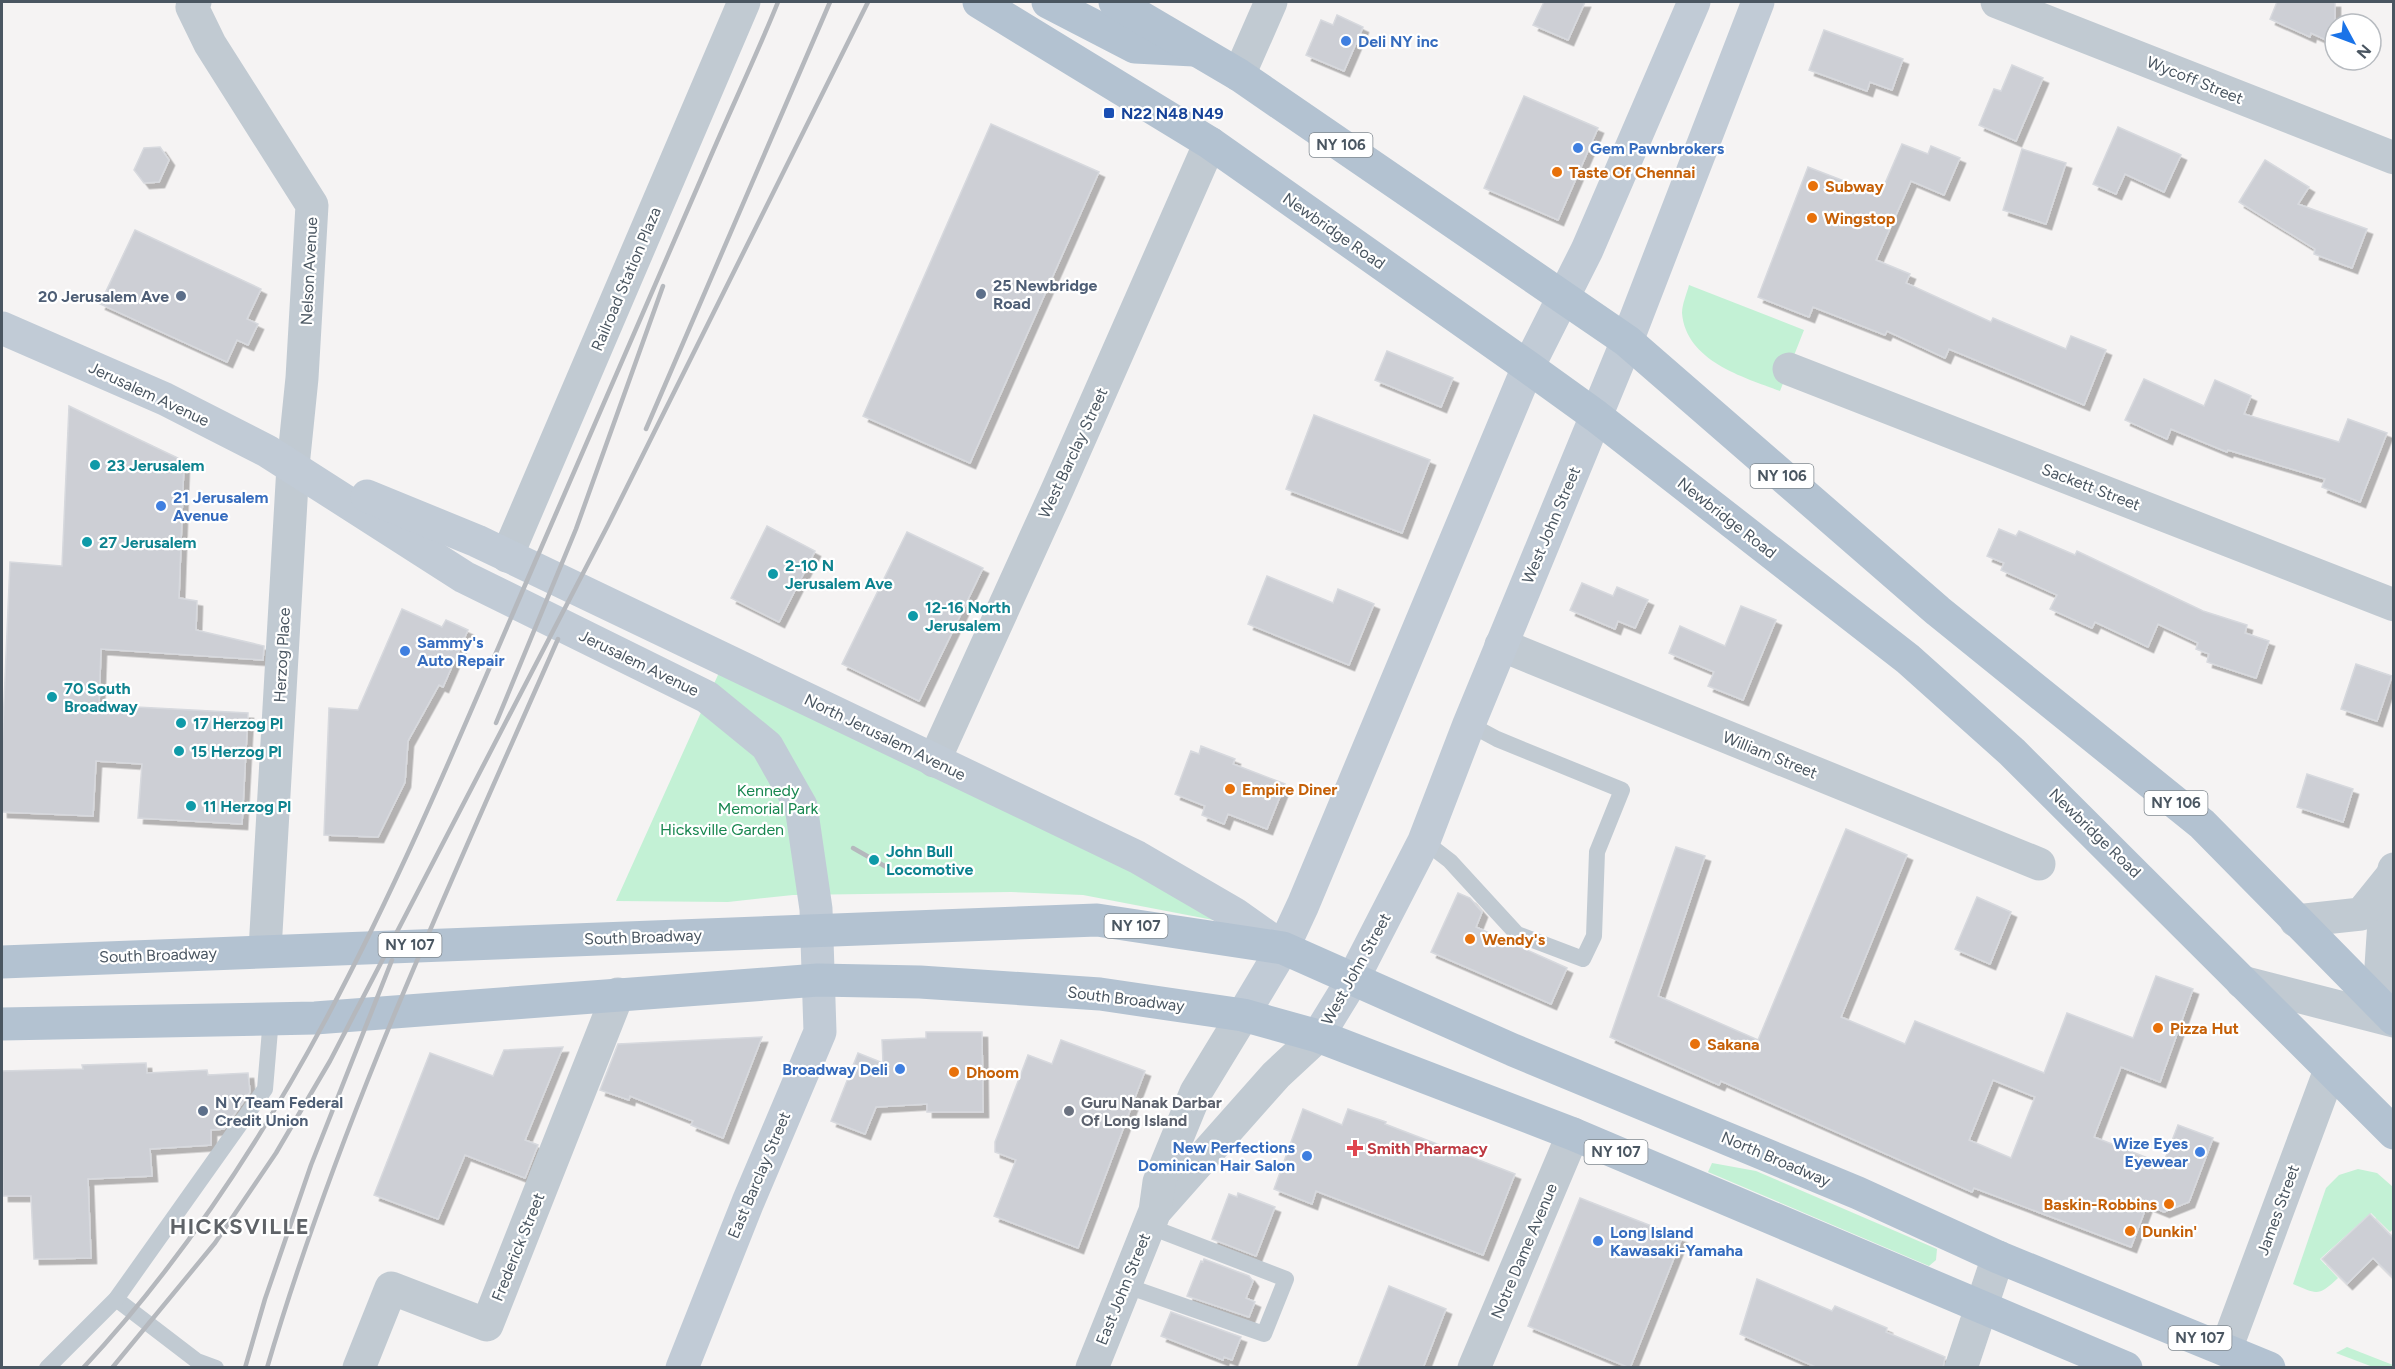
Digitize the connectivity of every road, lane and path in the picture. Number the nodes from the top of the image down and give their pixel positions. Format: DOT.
graph roads {
  1 [pos="744,2"];
  2 [pos="979,2"];
  3 [pos="1048,2"];
  4 [pos="1115,2"];
  5 [pos="1271,2"];
  6 [pos="1694,2"];
  7 [pos="1758,2"];
  8 [pos="1997,2"];
  9 [pos="192,3"];
  10 [pos="1196,50"];
  11 [pos="1239,75"];
  12 [pos="1210,143"];
  13 [pos="2394,158"];
  14 [pos="1563,297"];
  15 [pos="2,328"];
  16 [pos="1627,341"];
  17 [pos="1528,367"];
  18 [pos="1789,369"];
  19 [pos="1596,416"];
  20 [pos="293,466"];
  21 [pos="477,541"];
  22 [pos="507,556"];
  23 [pos="2394,605"];
  24 [pos="1501,645"];
  25 [pos="1469,724"];
  26 [pos="934,761"];
  27 [pos="1424,842"];
  28 [pos="2039,864"];
  29 [pos="2392,873"];
  30 [pos="2296,921"];
  31 [pos="818,932"];
  32 [pos="1283,948"];
  33 [pos="265,950"];
  34 [pos="2,962"];
  35 [pos="1353,979"];
  36 [pos="818,980"];
  37 [pos="2242,982"];
  38 [pos="618,994"];
  39 [pos="2394,1013"];
  40 [pos="1243,1015"];
  41 [pos="271,1018"];
  42 [pos="2394,1020"];
  43 [pos="2,1024"];
  44 [pos="1318,1036"];
  45 [pos="2330,1071"];
  46 [pos="2394,1133"];
  47 [pos="1573,1134"];
  48 [pos="1152,1219"];
  49 [pos="1998,1257"];
  50 [pos="1124,1285"];
  51 [pos="116,1299"];
  52 [pos="1982,1306"];
  53 [pos="2226,1349"];
  54 [pos="47,1368"];
  55 [pos="216,1368"];
  56 [pos="359,1368"];
  57 [pos="682,1368"];
  58 [pos="1092,1368"];
  59 [pos="1474,1368"];
  60 [pos="1961,1368"];
  61 [pos="2126,1368"];
  62 [pos="2269,1368"];
  1 -- 22 [label="street, Railroad Station Plaza"];
  2 -- 12 [label="main road, Newbridge Road"];
  3 -- 10 [label="main road"];
  4 -- 10 [label="main road, NY 106"];
  5 -- 11 [label="street"];
  6 -- 14 [label="main road"];
  7 -- 16 [label="main road, West John Street"];
  8 -- 13 [label="street, Wycoff Street"];
  9 -- 20 [label="street, Nelson Avenue"];
  10 -- 11 [label="main road, NY 106"];
  11 -- 14 [label="main road, NY 106"];
  12 -- 17 [label="main road, Newbridge Road"];
  12 -- 26 [label="street, West Barclay Street"];
  14 -- 16 [label="main road, NY 106"];
  14 -- 17 [label="main road"];
  15 -- 20 [label="main road, Jerusalem Avenue"];
  16 -- 19 [label="main road, West John Street"];
  16 -- 30 [label="main road, NY 106"];
  17 -- 19 [label="main road, Newbridge Road"];
  17 -- 32 [label="main road"];
  18 -- 23 [label="street, Sackett Street"];
  19 -- 24 [label="main road, West John Street"];
  19 -- 37 [label="main road, Newbridge Road"];
  20 -- 21 [label="main road, Jerusalem Avenue"];
  20 -- 31 [label="main road, Jerusalem Avenue"];
  20 -- 33 [label="street, Herzog Place"];
  21 -- 22 [label="main road, North Jerusalem Avenue"];
  22 -- 26 [label="main road, North Jerusalem Avenue"];
  24 -- 25 [label="main road, West John Street"];
  24 -- 28 [label="street, William Street"];
  25 -- 27 [label="main road, West John Street"];
  25 -- 27 [label="lane"];
  26 -- 32 [label="main road, North Jerusalem Avenue"];
  27 -- 35 [label="main road, West John Street"];
  29 -- 30 [label="street"];
  29 -- 39 [label="street"];
  30 -- 42 [label="main road, NY 106"];
  31 -- 32 [label="main road, South Broadway / NY 107"];
  31 -- 33 [label="main road, South Broadway / NY 107"];
  31 -- 36 [label="main road, Jerusalem Avenue"];
  32 -- 35 [label="main road, North Broadway / NY 107"];
  32 -- 40 [label="main road"];
  33 -- 34 [label="main road, South Broadway / NY 107"];
  35 -- 44 [label="main road, West John Street"];
  35 -- 49 [label="main road, North Broadway / NY 107"];
  36 -- 38 [label="main road, South Broadway / NY 107"];
  36 -- 40 [label="main road, South Broadway / NY 107"];
  36 -- 57 [label="main road, East Barclay Street"];
  37 -- 42 [label="street"];
  37 -- 45 [label="main road, Newbridge Road"];
  38 -- 41 [label="main road, South Broadway / NY 107"];
  38 -- 56 [label="street, Frederick Street"];
  40 -- 44 [label="main road, NY 107"];
  40 -- 48 [label="street, East John Street"];
  41 -- 43 [label="main road, South Broadway / NY 107"];
  41 -- 51 [label="lane"];
  44 -- 47 [label="main road, NY 107"];
  44 -- 48 [label="street, East John Street"];
  45 -- 46 [label="main road, Newbridge Road"];
  45 -- 53 [label="street, James Street"];
  47 -- 52 [label="main road, NY 107"];
  47 -- 59 [label="street, Notre Dame Avenue"];
  48 -- 50 [label="street, East John Street"];
  48 -- 50 [label="lane"];
  49 -- 52 [label="street"];
  49 -- 53 [label="main road, North Broadway / NY 107"];
  50 -- 58 [label="street, East John Street"];
  51 -- 54 [label="lane"];
  51 -- 55 [label="lane"];
  52 -- 60 [label="street"];
  52 -- 61 [label="main road, NY 107"];
  53 -- 62 [label="main road, North Broadway / NY 107"];
}
